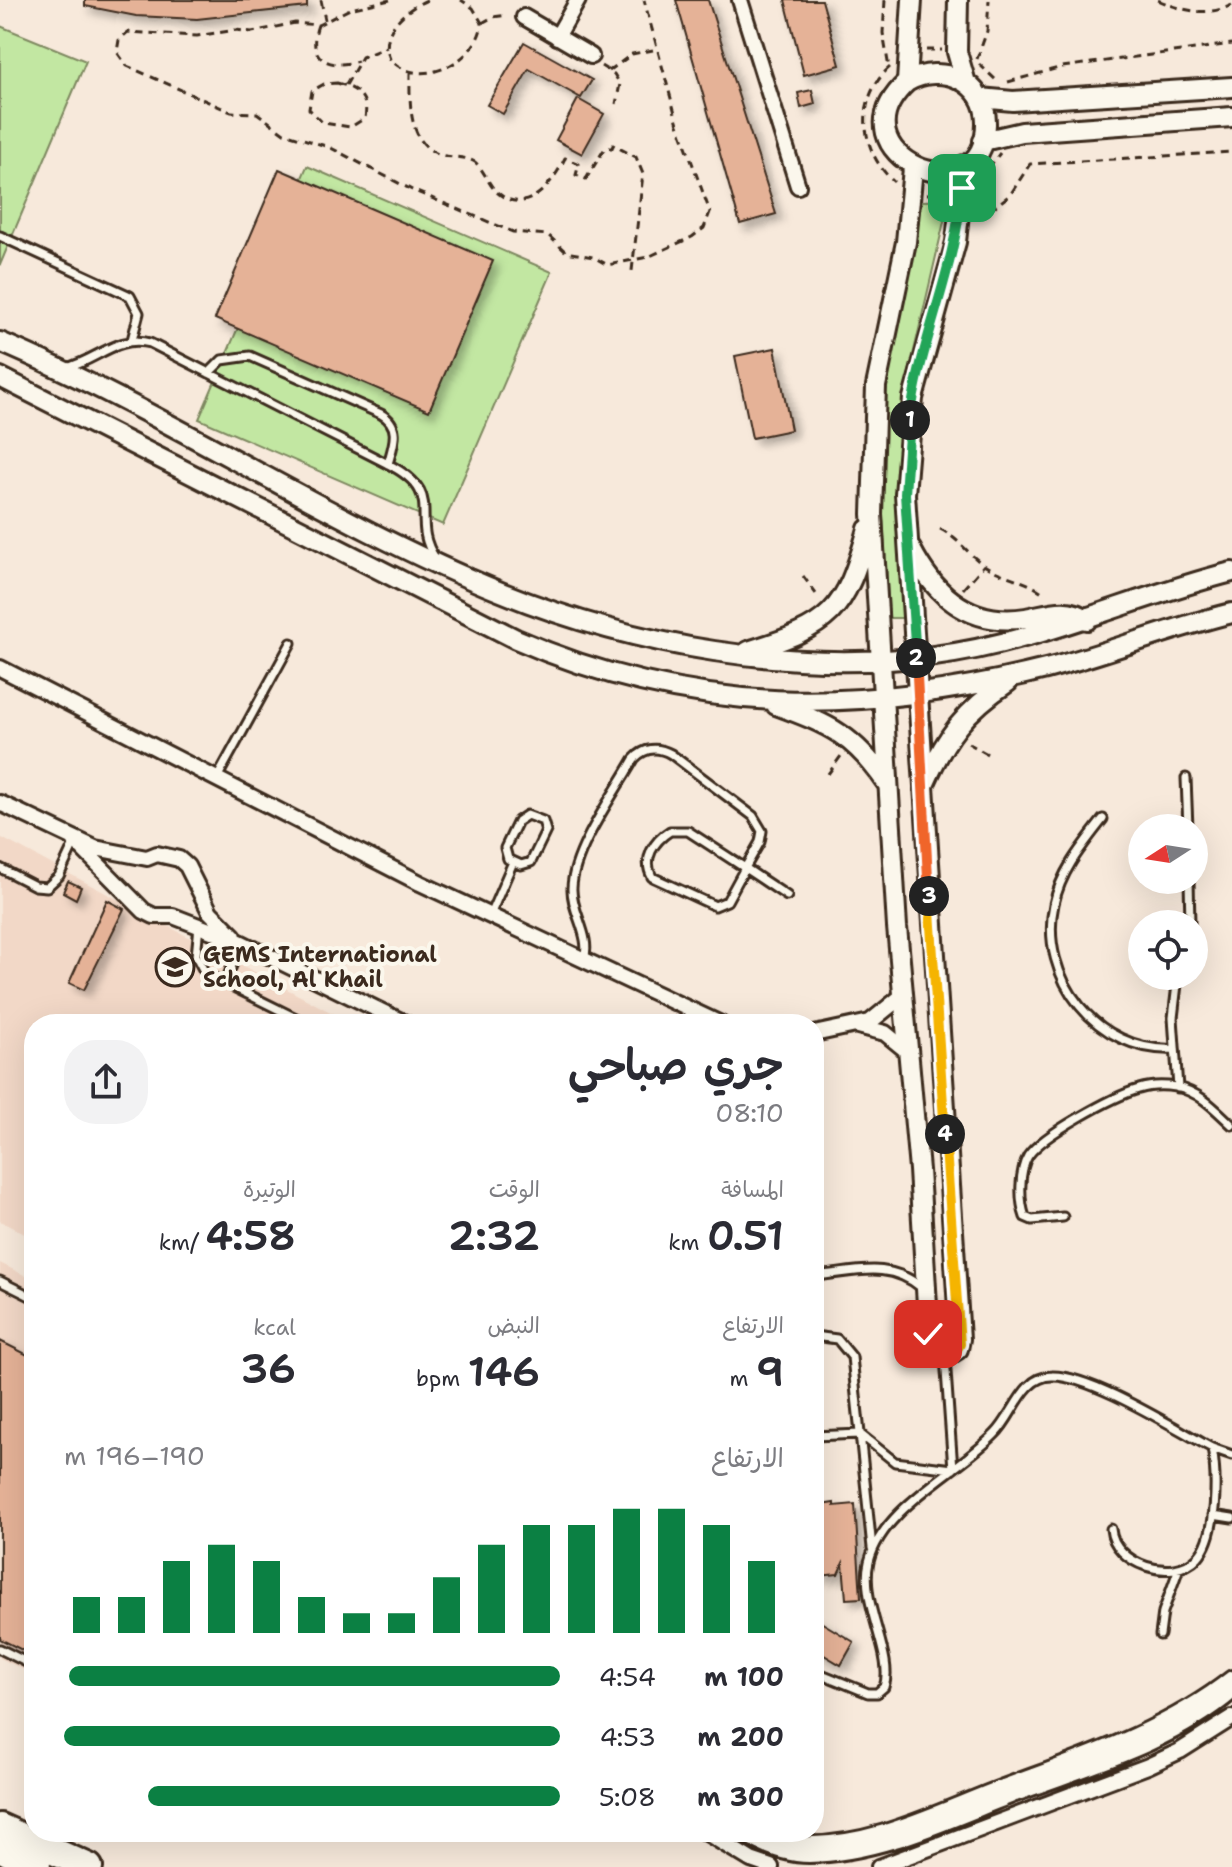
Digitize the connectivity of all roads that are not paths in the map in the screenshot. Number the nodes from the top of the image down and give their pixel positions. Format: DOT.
graph roads {
  1 [pos="578,0"];
  2 [pos="740,0"];
  3 [pos="912,0"];
  4 [pos="958,0"];
  5 [pos="524,17"];
  6 [pos="557,37"];
  7 [pos="591,56"];
  8 [pos="907,82"];
  9 [pos="966,83"];
  10 [pos="1232,87"];
  11 [pos="980,98"];
  12 [pos="1230,120"];
  13 [pos="983,141"];
  14 [pos="964,165"];
  15 [pos="913,168"];
  16 [pos="798,186"];
  17 [pos="0,236"];
  18 [pos="132,340"];
  19 [pos="0,342"];
  20 [pos="61,369"];
  21 [pos="209,373"];
  22 [pos="0,377"];
  23 [pos="388,464"];
  24 [pos="872,514"];
  25 [pos="907,540"];
  26 [pos="439,563"];
  27 [pos="1232,572"];
  28 [pos="1232,613"];
  29 [pos="1087,620"];
  30 [pos="291,643"];
  31 [pos="740,654"];
  32 [pos="916,657"];
  33 [pos="883,660"];
  34 [pos="0,668"];
  35 [pos="1019,675"];
  36 [pos="918,694"];
  37 [pos="885,697"];
  38 [pos="763,701"];
  39 [pos="1186,778"];
  40 [pos="216,779"];
  41 [pos="924,786"];
  42 [pos="890,788"];
  43 [pos="0,803"];
  44 [pos="1187,814"];
  45 [pos="1103,819"];
  46 [pos="75,841"];
  47 [pos="513,862"];
  48 [pos="0,868"];
  49 [pos="745,868"];
  50 [pos="787,896"];
  51 [pos="489,917"];
  52 [pos="199,926"];
  53 [pos="234,940"];
  54 [pos="583,961"];
  55 [pos="225,984"];
  56 [pos="1177,990"];
  57 [pos="902,996"];
  58 [pos="287,1014"];
  59 [pos="386,1014"];
  60 [pos="699,1014"];
  61 [pos="858,1026"];
  62 [pos="824,1032"];
  63 [pos="1174,1049"];
  64 [pos="907,1051"];
  65 [pos="1178,1088"];
  66 [pos="1232,1125"];
  67 [pos="1063,1217"];
  68 [pos="824,1275"];
  69 [pos="0,1281"];
  70 [pos="926,1292"];
  71 [pos="24,1293"];
  72 [pos="824,1337"];
  73 [pos="945,1357"];
  74 [pos="860,1434"];
  75 [pos="824,1436"];
  76 [pos="1212,1448"];
  77 [pos="1232,1455"];
  78 [pos="953,1469"];
  79 [pos="1213,1515"];
  80 [pos="1232,1518"];
  81 [pos="1111,1529"];
  82 [pos="873,1550"];
  83 [pos="1179,1568"];
  84 [pos="1160,1635"];
  85 [pos="0,1649"];
  86 [pos="24,1661"];
  87 [pos="824,1675"];
  88 [pos="1232,1678"];
  89 [pos="1232,1692"];
  90 [pos="1232,1718"];
  91 [pos="0,1827"];
  92 [pos="24,1838"];
  93 [pos="33,1842"];
  94 [pos="721,1842"];
  95 [pos="759,1842"];
  96 [pos="788,1842"];
  97 [pos="822,1842"];
  98 [pos="824,1842"];
  99 [pos="0,1848"];
  100 [pos="37,1867"];
  101 [pos="89,1867"];
  102 [pos="771,1867"];
  103 [pos="879,1867"];
  1 -- 6 [label="street"];
  2 -- 16 [label="street"];
  3 -- 8 [label="street"];
  4 -- 9 [label="street"];
  5 -- 6 [label="street"];
  6 -- 7 [label="street"];
  8 -- 9 [label="street"];
  8 -- 15 [label="street"];
  9 -- 11 [label="street"];
  10 -- 11 [label="street"];
  11 -- 13 [label="street"];
  12 -- 13 [label="street"];
  13 -- 14 [label="street"];
  14 -- 15 [label="street"];
  14 -- 25 [label="street"];
  15 -- 24 [label="street"];
  17 -- 18 [label="lane"];
  18 -- 20 [label="lane"];
  18 -- 21 [label="lane"];
  19 -- 20 [label="street"];
  20 -- 26 [label="street"];
  21 -- 23 [label="lane"];
  21 -- 23 [label="lane"];
  22 -- 38 [label="street"];
  23 -- 26 [label="lane"];
  24 -- 31 [label="street"];
  24 -- 33 [label="street"];
  25 -- 29 [label="street"];
  25 -- 32 [label="street"];
  26 -- 31 [label="street"];
  27 -- 29 [label="street"];
  28 -- 35 [label="street"];
  29 -- 32 [label="street"];
  30 -- 40 [label="lane"];
  31 -- 33 [label="street"];
  32 -- 33 [label="street"];
  32 -- 36 [label="street"];
  33 -- 37 [label="street"];
  34 -- 40 [label="street"];
  35 -- 36 [label="street"];
  35 -- 41 [label="street"];
  36 -- 37 [label="street"];
  36 -- 41 [label="street"];
  37 -- 38 [label="street"];
  37 -- 42 [label="street"];
  38 -- 42 [label="street"];
  39 -- 44 [label="lane"];
  40 -- 51 [label="street"];
  41 -- 73 [label="street"];
  42 -- 57 [label="street"];
  43 -- 46 [label="street"];
  45 -- 63 [label="lane"];
  46 -- 48 [label="lane"];
  46 -- 52 [label="street"];
  46 -- 53 [label="street"];
  47 -- 47 [label="lane"];
  47 -- 51 [label="lane"];
  49 -- 49 [label="lane"];
  49 -- 50 [label="lane"];
  49 -- 54 [label="lane"];
  51 -- 54 [label="street"];
  52 -- 53 [label="street"];
  52 -- 55 [label="lane"];
  53 -- 55 [label="lane"];
  53 -- 59 [label="street"];
  54 -- 60 [label="street"];
  55 -- 58 [label="lane"];
  56 -- 63 [label="lane"];
  57 -- 61 [label="street"];
  57 -- 64 [label="street"];
  61 -- 62 [label="street"];
  61 -- 64 [label="street"];
  63 -- 65 [label="lane"];
  64 -- 70 [label="street"];
  65 -- 66 [label="lane"];
  65 -- 67 [label="lane"];
  68 -- 70 [label="lane"];
  69 -- 71 [label="lane"];
  70 -- 73 [label="street"];
  72 -- 74 [label="lane"];
  73 -- 78 [label="lane"];
  74 -- 75 [label="lane"];
  74 -- 78 [label="lane"];
  74 -- 82 [label="lane"];
  76 -- 77 [label="lane"];
  76 -- 78 [label="lane"];
  76 -- 79 [label="lane"];
  78 -- 82 [label="lane"];
  79 -- 80 [label="lane"];
  79 -- 83 [label="lane"];
  81 -- 83 [label="lane"];
  82 -- 87 [label="lane"];
  83 -- 84 [label="lane"];
  85 -- 86 [label="lane"];
  88 -- 98 [label="street"];
  89 -- 95 [label="street"];
  90 -- 103 [label="street"];
  91 -- 92 [label="highway"];
  93 -- 101 [label="highway"];
  94 -- 102 [label="street"];
  96 -- 97 [label="street"];
  99 -- 100 [label="highway"];
}
